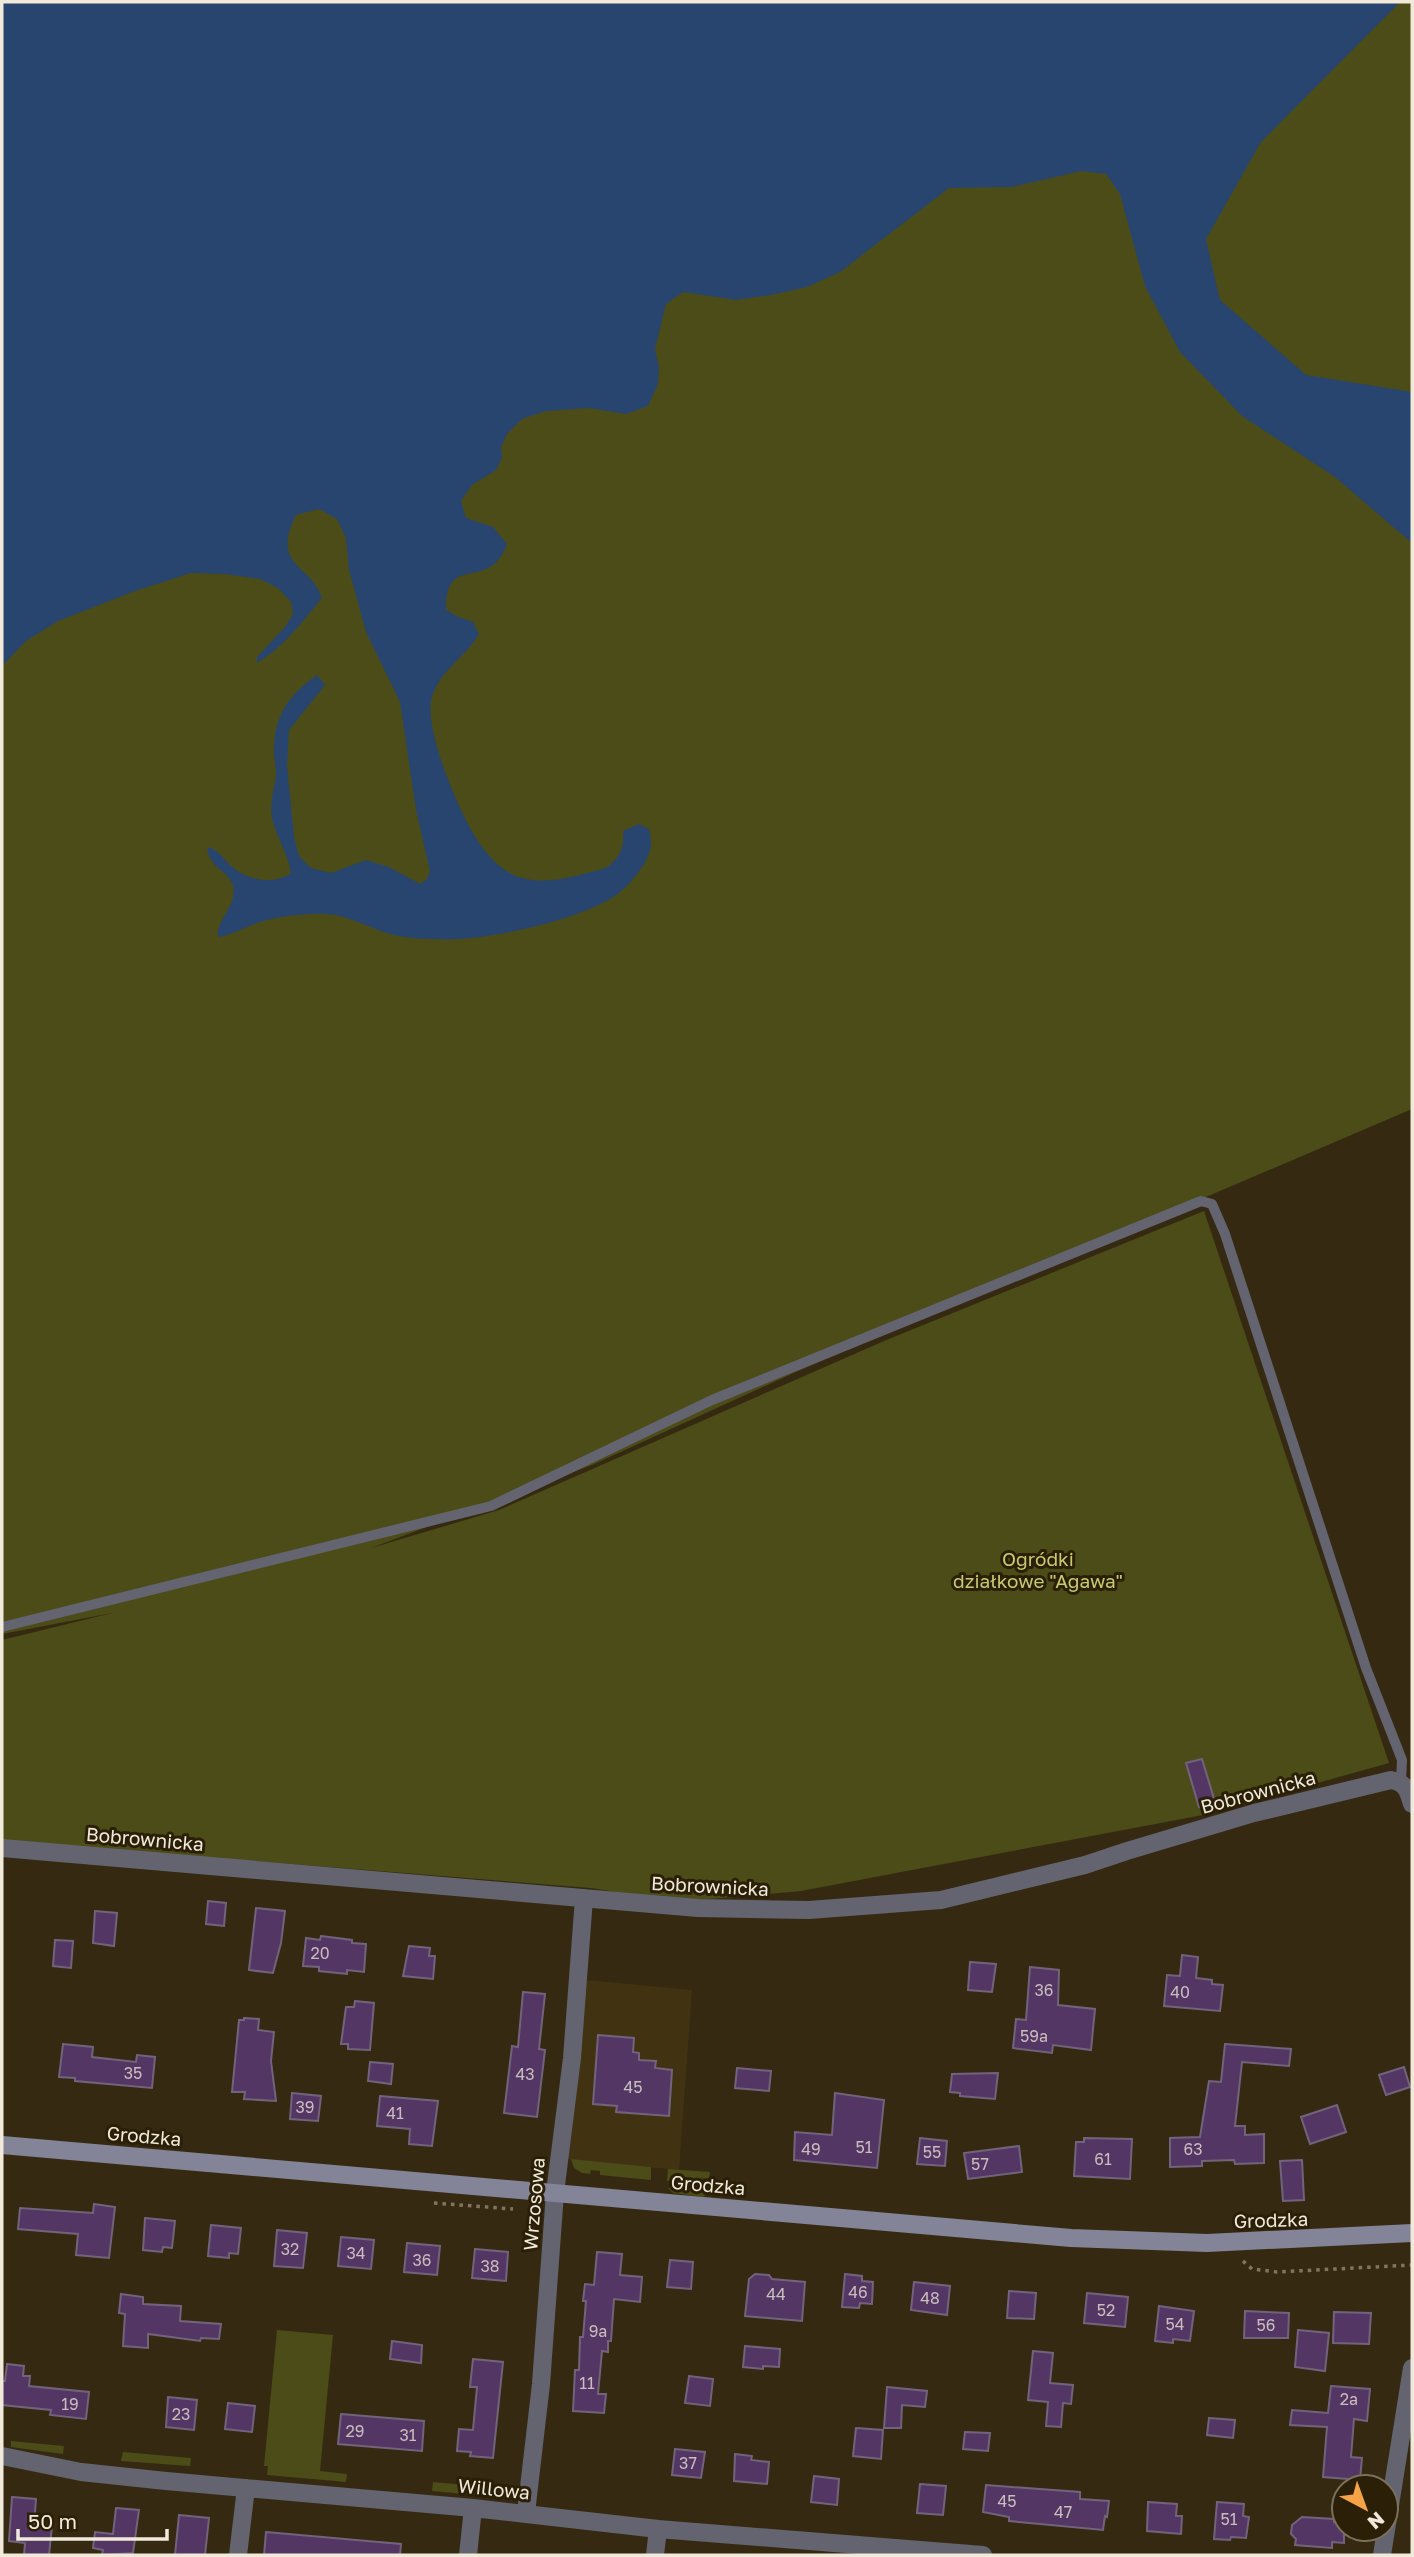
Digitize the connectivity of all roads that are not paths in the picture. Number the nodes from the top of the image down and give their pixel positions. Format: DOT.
graph roads {
  1 [pos="2,1627"];
  2 [pos="1401,1782"];
  3 [pos="1412,1804"];
  4 [pos="2,1848"];
  5 [pos="584,1898"];
  6 [pos="2,2145"];
  7 [pos="555,2193"];
  8 [pos="1412,2233"];
  9 [pos="1412,2368"];
  10 [pos="2,2456"];
  11 [pos="246,2488"];
  12 [pos="473,2508"];
  13 [pos="526,2513"];
  14 [pos="658,2529"];
  15 [pos="238,2555"];
  16 [pos="468,2555"];
  17 [pos="655,2555"];
  18 [pos="983,2555"];
  19 [pos="1382,2555"];
  1 -- 2 [label="lane"];
  2 -- 3 [label="street"];
  2 -- 5 [label="street, Bobrownicka"];
  4 -- 5 [label="street, Bobrownicka"];
  5 -- 7 [label="street, Wrzosowa"];
  6 -- 7 [label="street, Grodzka"];
  7 -- 8 [label="street, Grodzka"];
  7 -- 13 [label="street, Wrzosowa"];
  9 -- 19 [label="street"];
  10 -- 11 [label="street, Willowa"];
  11 -- 12 [label="street, Willowa"];
  11 -- 15 [label="street"];
  12 -- 13 [label="street, Willowa"];
  12 -- 16 [label="street"];
  13 -- 14 [label="street, Willowa"];
  14 -- 17 [label="street"];
  14 -- 18 [label="street, Willowa"];
}
